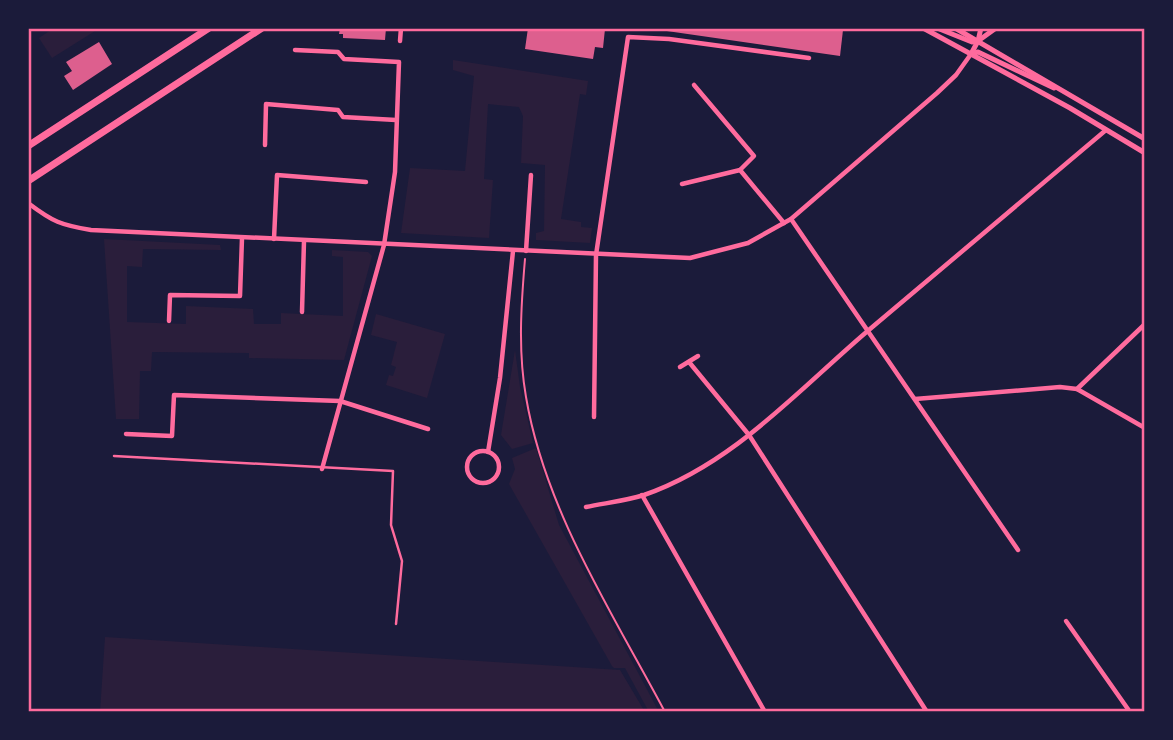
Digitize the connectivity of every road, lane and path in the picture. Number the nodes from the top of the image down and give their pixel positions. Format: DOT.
graph roads {
  1 [pos="209,28"];
  2 [pos="262,28"];
  3 [pos="401,28"];
  4 [pos="923,28"];
  5 [pos="937,28"];
  6 [pos="956,28"];
  7 [pos="981,28"];
  8 [pos="996,28"];
  9 [pos="400,41"];
  10 [pos="978,41"];
  11 [pos="295,50"];
  12 [pos="971,54"];
  13 [pos="809,58"];
  14 [pos="694,85"];
  15 [pos="1061,91"];
  16 [pos="396,120"];
  17 [pos="1106,130"];
  18 [pos="1145,139"];
  19 [pos="265,145"];
  20 [pos="28,146"];
  21 [pos="1145,153"];
  22 [pos="740,170"];
  23 [pos="531,175"];
  24 [pos="28,181"];
  25 [pos="366,182"];
  26 [pos="682,184"];
  27 [pos="28,203"];
  28 [pos="791,219"];
  29 [pos="784,223"];
  30 [pos="242,238"];
  31 [pos="274,239"];
  32 [pos="304,241"];
  33 [pos="384,245"];
  34 [pos="513,251"];
  35 [pos="526,251"];
  36 [pos="596,255"];
  37 [pos="302,312"];
  38 [pos="169,321"];
  39 [pos="1145,324"];
  40 [pos="867,331"];
  41 [pos="698,356"];
  42 [pos="689,362"];
  43 [pos="680,367"];
  44 [pos="1077,389"];
  45 [pos="914,399"];
  46 [pos="340,401"];
  47 [pos="594,417"];
  48 [pos="1145,428"];
  49 [pos="428,429"];
  50 [pos="126,434"];
  51 [pos="749,435"];
  52 [pos="488,452"];
  53 [pos="114,456"];
  54 [pos="322,469"];
  55 [pos="642,495"];
  56 [pos="586,507"];
  57 [pos="1018,550"];
  58 [pos="1066,621"];
  59 [pos="396,624"];
  60 [pos="665,712"];
  61 [pos="765,712"];
  62 [pos="927,712"];
  63 [pos="1130,712"];
  1 -- 20 [label="main road"];
  2 -- 24 [label="main road"];
  3 -- 9 [label="street"];
  4 -- 12 [label="street"];
  5 -- 10 [label="street"];
  6 -- 10 [label="street"];
  7 -- 10 [label="street"];
  8 -- 10 [label="street"];
  10 -- 12 [label="street"];
  10 -- 15 [label="street"];
  11 -- 16 [label="street"];
  12 -- 15 [label="street"];
  12 -- 17 [label="street"];
  12 -- 28 [label="street"];
  13 -- 36 [label="street"];
  14 -- 22 [label="street"];
  15 -- 18 [label="street"];
  16 -- 19 [label="street"];
  16 -- 33 [label="street"];
  17 -- 21 [label="street"];
  17 -- 40 [label="street"];
  22 -- 26 [label="street"];
  22 -- 29 [label="street"];
  23 -- 35 [label="street"];
  25 -- 31 [label="street"];
  27 -- 30 [label="street"];
  28 -- 29 [label="street"];
  28 -- 40 [label="street"];
  29 -- 36 [label="street"];
  30 -- 31 [label="street"];
  30 -- 38 [label="street"];
  31 -- 32 [label="street"];
  32 -- 33 [label="street"];
  32 -- 37 [label="street"];
  33 -- 34 [label="street"];
  33 -- 46 [label="street"];
  34 -- 35 [label="street"];
  34 -- 52 [label="street"];
  35 -- 36 [label="street"];
  35 -- 60 [label="path"];
  36 -- 47 [label="street"];
  39 -- 44 [label="street"];
  40 -- 45 [label="street"];
  40 -- 51 [label="street"];
  41 -- 42 [label="street"];
  42 -- 43 [label="street"];
  42 -- 51 [label="street"];
  44 -- 45 [label="street"];
  44 -- 48 [label="street"];
  45 -- 57 [label="street"];
  46 -- 49 [label="street"];
  46 -- 50 [label="street"];
  46 -- 54 [label="street"];
  51 -- 55 [label="street"];
  51 -- 62 [label="street"];
  52 -- 52 [label="street"];
  53 -- 54 [label="lane"];
  54 -- 59 [label="lane"];
  55 -- 56 [label="street"];
  55 -- 61 [label="street"];
  58 -- 63 [label="street"];
}
